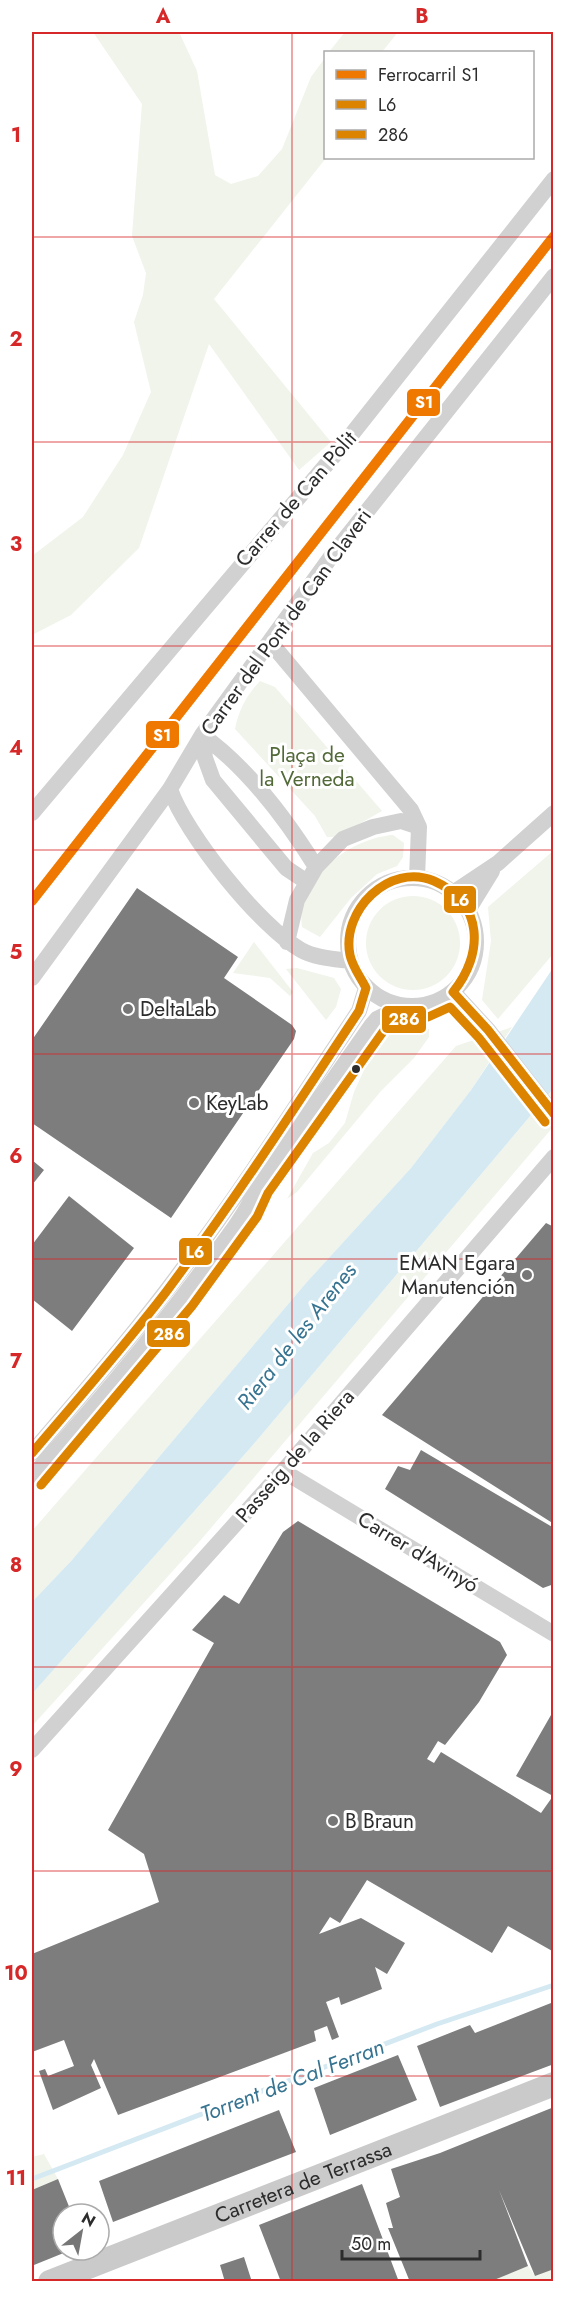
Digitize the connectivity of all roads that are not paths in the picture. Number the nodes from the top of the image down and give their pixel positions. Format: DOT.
graph roads {
  1 [pos="554,179"];
  2 [pos="554,276"];
  3 [pos="270,642"];
  4 [pos="202,735"];
  5 [pos="170,789"];
  6 [pos="32,813"];
  7 [pos="554,813"];
  8 [pos="419,827"];
  9 [pos="498,863"];
  10 [pos="316,867"];
  11 [pos="417,878"];
  12 [pos="307,882"];
  13 [pos="453,893"];
  14 [pos="468,910"];
  15 [pos="287,942"];
  16 [pos="350,961"];
  17 [pos="32,978"];
  18 [pos="366,988"];
  19 [pos="453,992"];
  20 [pos="403,1006"];
  21 [pos="554,1115"];
  22 [pos="554,1157"];
  23 [pos="32,1453"];
  24 [pos="283,1471"];
  25 [pos="32,1477"];
  26 [pos="554,1634"];
  27 [pos="32,1750"];
  28 [pos="554,2084"];
  29 [pos="50,2282"];
  1 -- 6 [label="street, Carrer de Can Pòlit"];
  2 -- 3 [label="street, Carrer del Pont de Can Claveri"];
  3 -- 4 [label="street, Carrer del Pont de Can Claveri"];
  3 -- 8 [label="street"];
  4 -- 5 [label="street, Carrer del Pont de Can Claveri"];
  4 -- 10 [label="street"];
  4 -- 12 [label="street"];
  5 -- 15 [label="street"];
  5 -- 17 [label="street, Carrer del Pont de Can Claveri"];
  7 -- 9 [label="street"];
  8 -- 10 [label="street"];
  8 -- 11 [label="street"];
  9 -- 13 [label="street"];
  9 -- 14 [label="street"];
  10 -- 12 [label="street"];
  11 -- 13 [label="street"];
  11 -- 16 [label="street"];
  12 -- 15 [label="street"];
  13 -- 14 [label="street"];
  14 -- 19 [label="street"];
  15 -- 16 [label="street"];
  16 -- 18 [label="street"];
  18 -- 20 [label="street"];
  18 -- 23 [label="street"];
  19 -- 20 [label="street"];
  19 -- 21 [label="street"];
  20 -- 25 [label="street"];
  22 -- 24 [label="street, Passeig de la Riera"];
  24 -- 26 [label="street, Carrer d'Avinyó"];
  24 -- 27 [label="street, Passeig de la Riera"];
  28 -- 29 [label="street, Carretera de Terrassa"];
}
